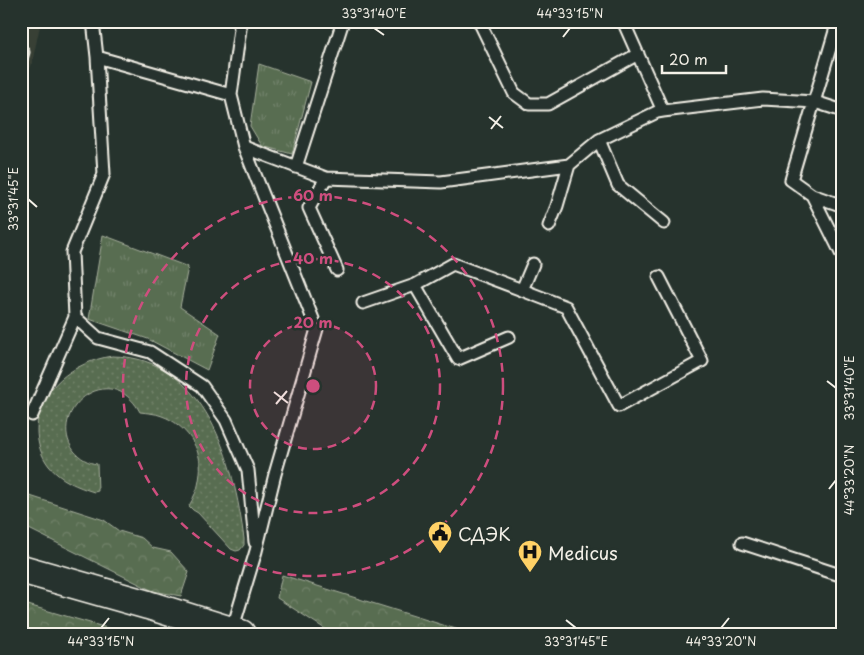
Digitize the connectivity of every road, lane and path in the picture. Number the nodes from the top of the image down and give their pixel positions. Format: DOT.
graph roads {
  1 [pos="93,21"];
  2 [pos="238,21"];
  3 [pos="342,21"];
  4 [pos="478,21"];
  5 [pos="623,21"];
  6 [pos="838,21"];
  7 [pos="21,52"];
  8 [pos="638,54"];
  9 [pos="97,57"];
  10 [pos="21,60"];
  11 [pos="231,95"];
  12 [pos="815,102"];
  13 [pos="663,111"];
  14 [pos="843,111"];
  15 [pos="599,140"];
  16 [pos="244,147"];
  17 [pos="569,165"];
  18 [pos="296,167"];
  19 [pos="326,178"];
  20 [pos="812,195"];
  21 [pos="843,206"];
  22 [pos="664,223"];
  23 [pos="550,226"];
  24 [pos="843,257"];
  25 [pos="533,264"];
  26 [pos="337,270"];
  27 [pos="659,277"];
  28 [pos="416,285"];
  29 [pos="522,290"];
  30 [pos="363,303"];
  31 [pos="75,317"];
  32 [pos="509,337"];
  33 [pos="32,415"];
  34 [pos="742,543"];
  35 [pos="256,552"];
  36 [pos="21,569"];
  37 [pos="843,576"];
  38 [pos="236,632"];
  1 -- 9 [label="lane"];
  2 -- 11 [label="lane"];
  3 -- 18 [label="lane"];
  4 -- 8 [label="lane"];
  5 -- 8 [label="lane"];
  6 -- 12 [label="lane"];
  7 -- 10 [label="lane"];
  8 -- 13 [label="lane"];
  9 -- 11 [label="lane"];
  9 -- 31 [label="lane"];
  11 -- 16 [label="lane"];
  12 -- 13 [label="lane"];
  12 -- 14 [label="lane"];
  12 -- 20 [label="lane"];
  13 -- 15 [label="lane"];
  15 -- 17 [label="lane"];
  15 -- 22 [label="lane"];
  16 -- 18 [label="lane"];
  16 -- 35 [label="lane"];
  17 -- 19 [label="lane"];
  17 -- 23 [label="lane"];
  18 -- 19 [label="lane"];
  19 -- 26 [label="lane"];
  20 -- 21 [label="lane"];
  20 -- 24 [label="lane"];
  25 -- 29 [label="lane"];
  27 -- 29 [label="lane"];
  28 -- 29 [label="lane"];
  28 -- 30 [label="lane"];
  28 -- 32 [label="lane"];
  31 -- 33 [label="lane"];
  31 -- 35 [label="lane"];
  34 -- 37 [label="lane"];
  35 -- 38 [label="lane"];
  36 -- 38 [label="main road"];
}
